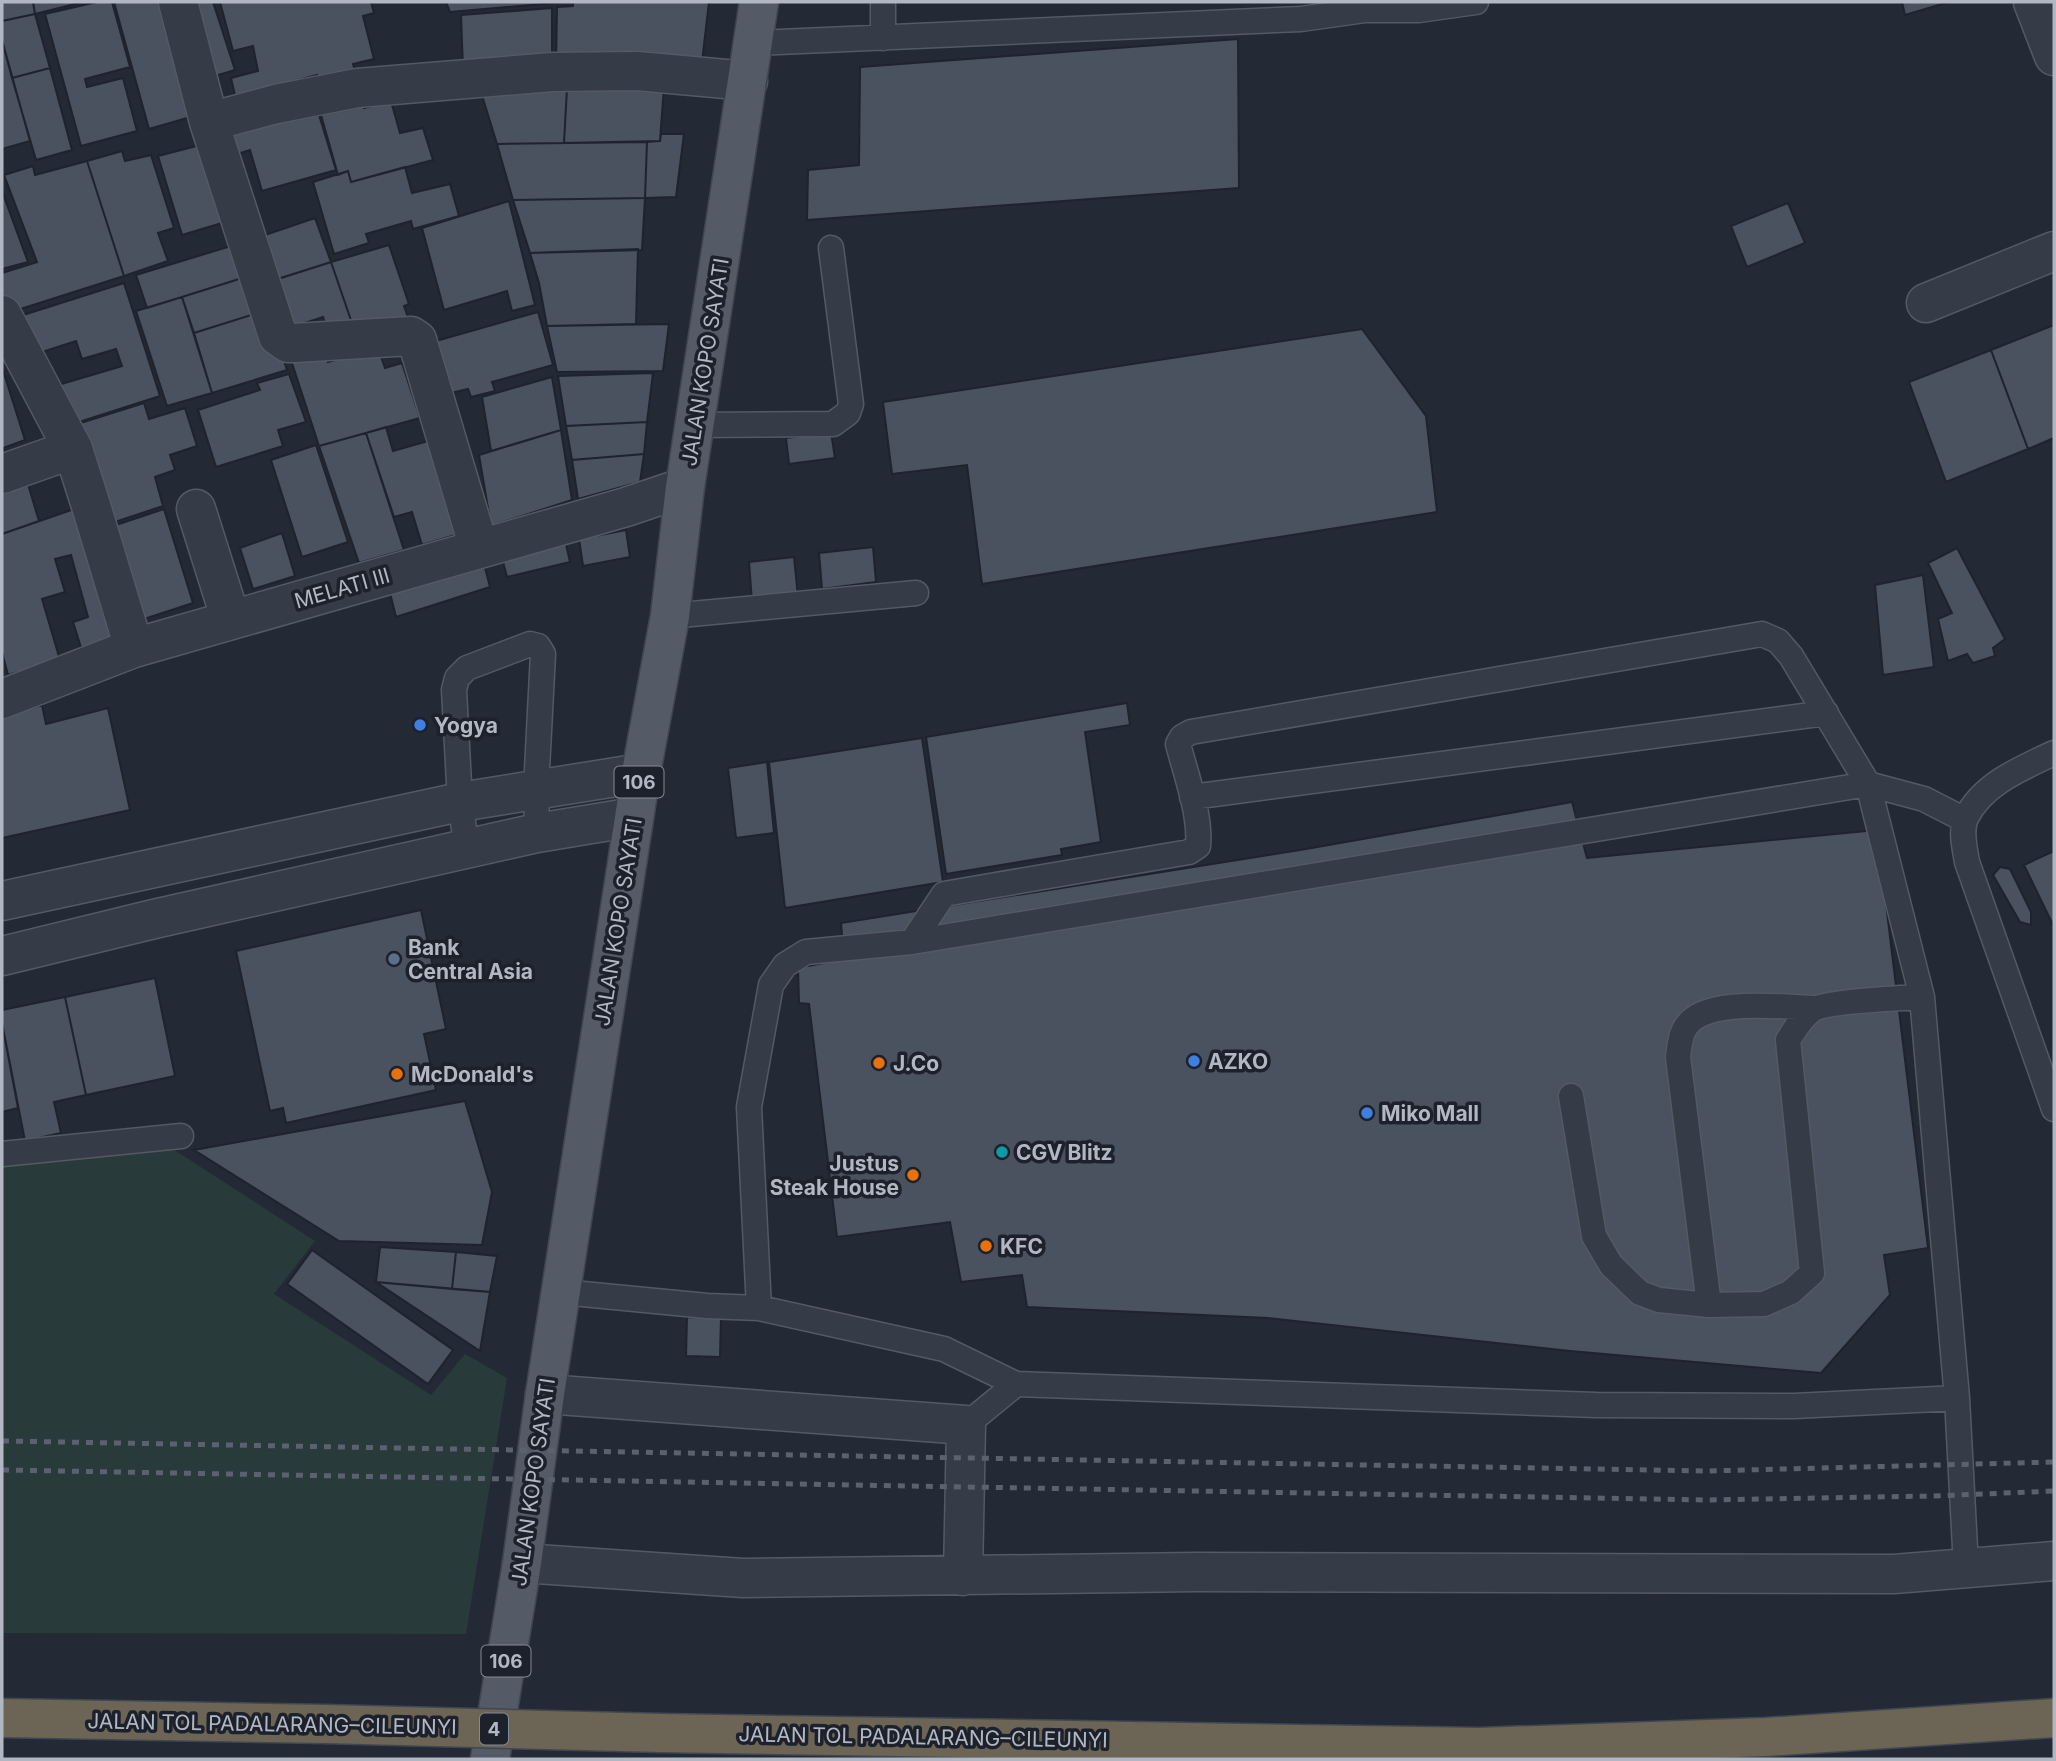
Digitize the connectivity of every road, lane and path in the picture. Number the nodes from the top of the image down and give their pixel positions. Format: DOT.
graph roads {
  1 [pos="178,2"];
  2 [pos="760,2"];
  3 [pos="883,2"];
  4 [pos="1476,2"];
  5 [pos="2033,2"];
  6 [pos="883,38"];
  7 [pos="754,43"];
  8 [pos="2054,56"];
  9 [pos="748,80"];
  10 [pos="209,122"];
  11 [pos="831,248"];
  12 [pos="2054,251"];
  13 [pos="1926,303"];
  14 [pos="2,315"];
  15 [pos="695,425"];
  16 [pos="73,449"];
  17 [pos="2,474"];
  18 [pos="685,487"];
  19 [pos="196,509"];
  20 [pos="479,548"];
  21 [pos="916,593"];
  22 [pos="670,616"];
  23 [pos="231,620"];
  24 [pos="134,648"];
  25 [pos="2,699"];
  26 [pos="1826,713"];
  27 [pos="2054,753"];
  28 [pos="641,773"];
  29 [pos="1868,784"];
  30 [pos="536,789"];
  31 [pos="1192,797"];
  32 [pos="460,802"];
  33 [pos="634,817"];
  34 [pos="1965,820"];
  35 [pos="537,833"];
  36 [pos="467,849"];
  37 [pos="143,872"];
  38 [pos="2,901"];
  39 [pos="154,919"];
  40 [pos="912,942"];
  41 [pos="2,956"];
  42 [pos="1922,997"];
  43 [pos="1815,1008"];
  44 [pos="1571,1096"];
  45 [pos="2054,1109"];
  46 [pos="181,1136"];
  47 [pos="2,1154"];
  48 [pos="562,1292"];
  49 [pos="1709,1305"];
  50 [pos="759,1308"];
  51 [pos="1016,1384"];
  52 [pos="545,1394"];
  53 [pos="1957,1398"];
  54 [pos="966,1425"];
  55 [pos="2054,1561"];
  56 [pos="522,1563"];
  57 [pos="1966,1567"];
  58 [pos="963,1576"];
  59 [pos="2,1718"];
  60 [pos="2054,1718"];
  61 [pos="490,1759"];
  1 -- 10 [label="street"];
  2 -- 7 [label="main road, JALAN KOPO SAYATI / 106"];
  3 -- 6 [label="lane"];
  4 -- 6 [label="lane"];
  5 -- 8 [label="street"];
  6 -- 7 [label="lane"];
  7 -- 9 [label="main road, JALAN KOPO SAYATI / 106"];
  9 -- 10 [label="street"];
  9 -- 15 [label="main road, JALAN KOPO SAYATI / 106"];
  10 -- 20 [label="street"];
  11 -- 15 [label="lane"];
  12 -- 13 [label="street"];
  14 -- 16 [label="street"];
  15 -- 18 [label="main road, JALAN KOPO SAYATI / 106"];
  16 -- 17 [label="street"];
  16 -- 24 [label="street"];
  18 -- 20 [label="street, MELATI III"];
  18 -- 22 [label="main road, JALAN KOPO SAYATI / 106"];
  19 -- 23 [label="street"];
  20 -- 23 [label="street, MELATI III"];
  21 -- 22 [label="lane"];
  22 -- 28 [label="main road, JALAN KOPO SAYATI / 106"];
  23 -- 24 [label="street, MELATI III"];
  24 -- 25 [label="street, MELATI III"];
  26 -- 29 [label="lane"];
  26 -- 31 [label="lane"];
  26 -- 31 [label="lane"];
  27 -- 34 [label="lane"];
  28 -- 30 [label="street"];
  28 -- 33 [label="main road, JALAN KOPO SAYATI / 106"];
  29 -- 34 [label="lane"];
  29 -- 40 [label="lane"];
  29 -- 42 [label="lane"];
  30 -- 32 [label="street"];
  30 -- 32 [label="lane"];
  30 -- 35 [label="lane"];
  31 -- 40 [label="lane"];
  32 -- 36 [label="lane"];
  32 -- 37 [label="street"];
  33 -- 35 [label="street"];
  33 -- 48 [label="main road, JALAN KOPO SAYATI / 106"];
  34 -- 45 [label="lane"];
  35 -- 36 [label="street"];
  36 -- 39 [label="street"];
  37 -- 38 [label="street"];
  37 -- 39 [label="street"];
  39 -- 41 [label="street"];
  40 -- 50 [label="lane"];
  42 -- 43 [label="lane"];
  42 -- 53 [label="lane"];
  43 -- 49 [label="lane"];
  43 -- 49 [label="lane"];
  44 -- 49 [label="lane"];
  46 -- 47 [label="lane"];
  48 -- 50 [label="lane"];
  48 -- 52 [label="main road, JALAN KOPO SAYATI / 106"];
  50 -- 51 [label="lane"];
  51 -- 53 [label="lane"];
  51 -- 54 [label="lane"];
  52 -- 54 [label="street"];
  52 -- 56 [label="main road, JALAN KOPO SAYATI / 106"];
  53 -- 57 [label="lane"];
  54 -- 58 [label="street"];
  55 -- 57 [label="street"];
  56 -- 58 [label="street"];
  56 -- 61 [label="main road, JALAN KOPO SAYATI / 106"];
  57 -- 58 [label="street"];
  59 -- 60 [label="highway, JALAN TOL PADALARANG–CILEUNYI / 4, bridge"];
}
